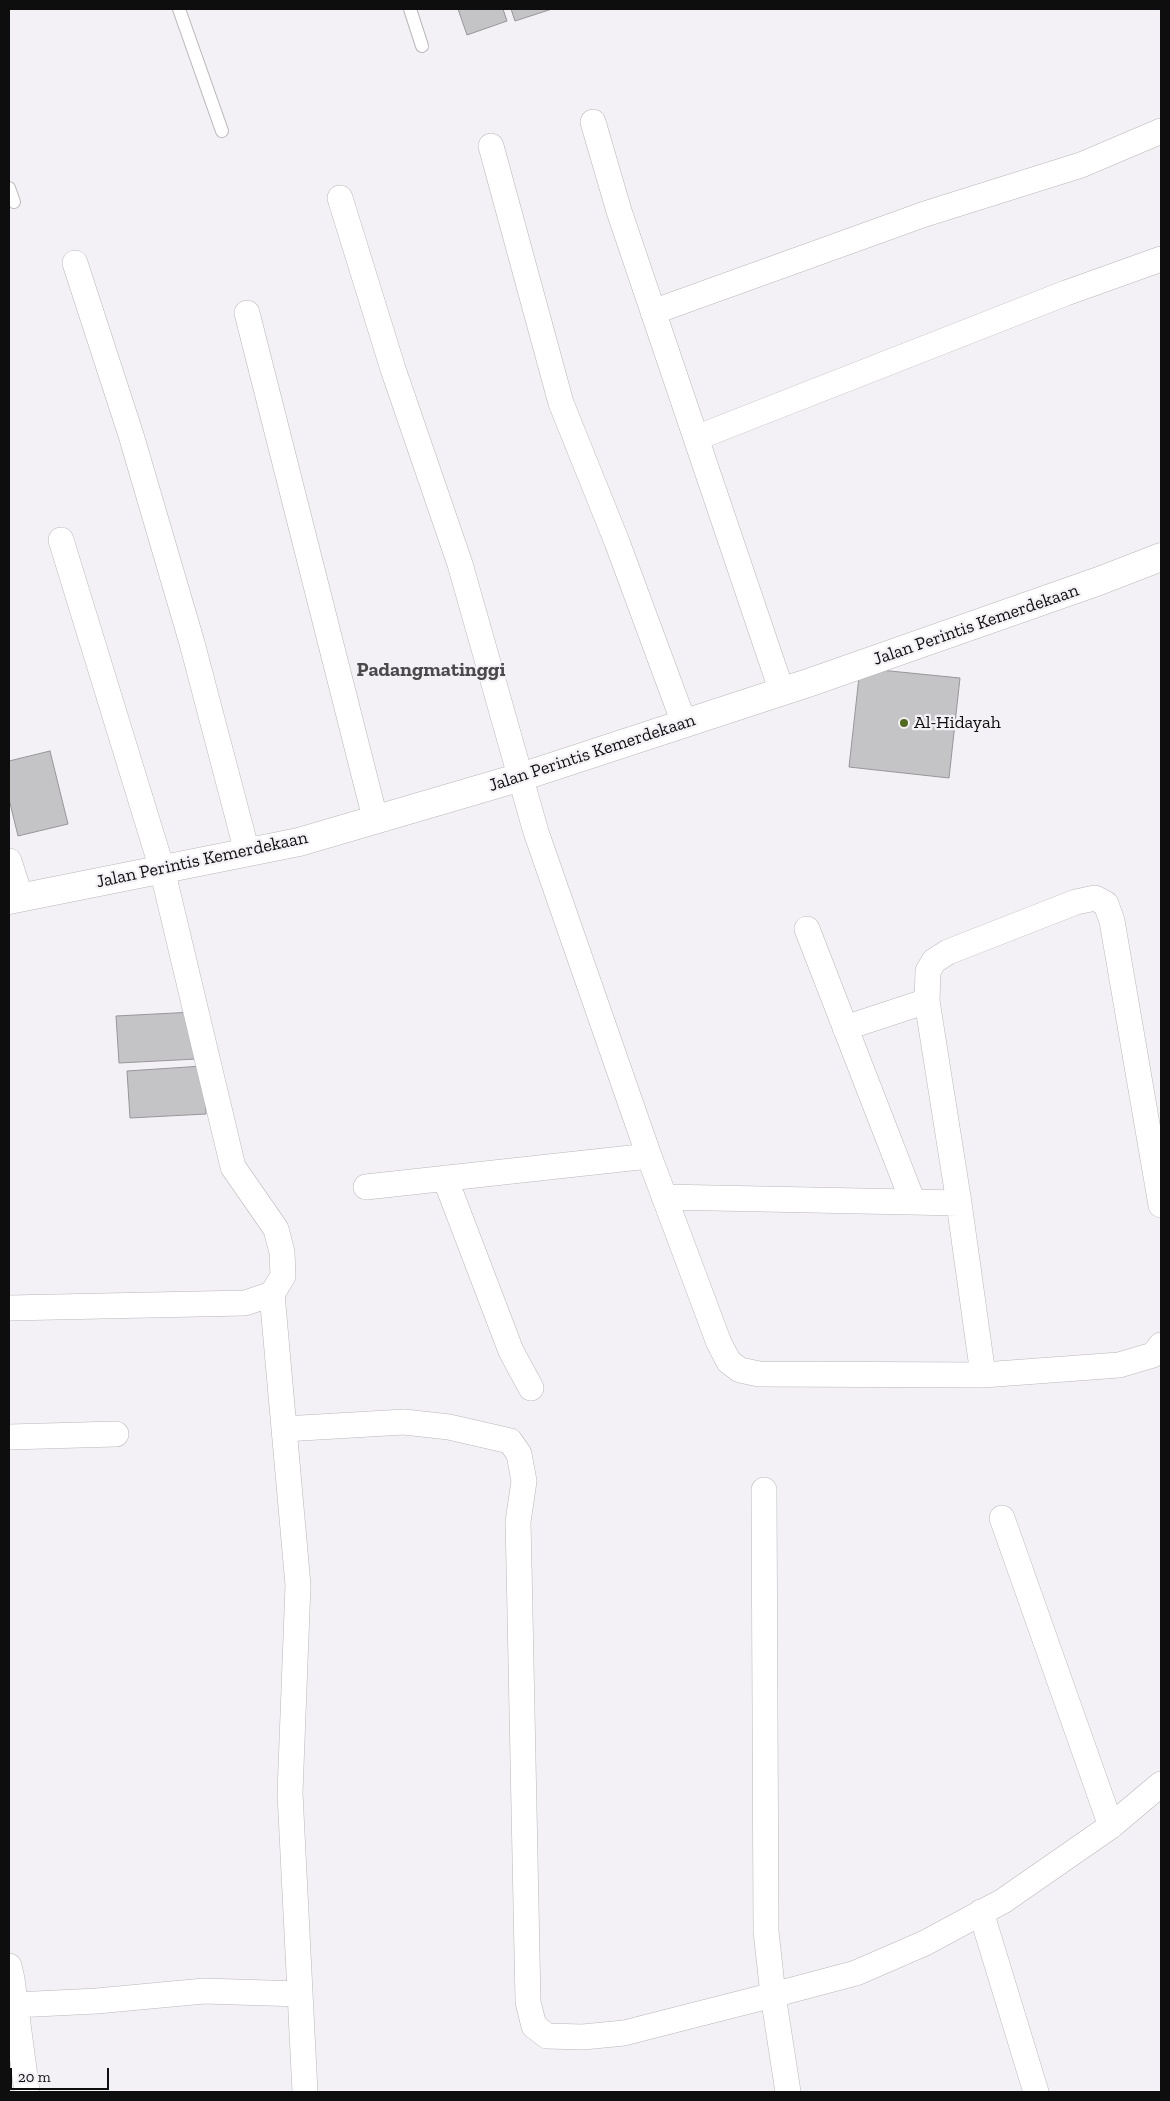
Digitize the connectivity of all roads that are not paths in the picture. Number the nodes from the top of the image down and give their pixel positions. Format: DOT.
graph roads {
  1 [pos="179,9"];
  2 [pos="410,9"];
  3 [pos="422,46"];
  4 [pos="593,122"];
  5 [pos="222,131"];
  6 [pos="1161,131"];
  7 [pos="491,146"];
  8 [pos="9,188"];
  9 [pos="340,198"];
  10 [pos="14,202"];
  11 [pos="1161,259"];
  12 [pos="75,263"];
  13 [pos="653,312"];
  14 [pos="246,313"];
  15 [pos="696,438"];
  16 [pos="61,540"];
  17 [pos="1161,557"];
  18 [pos="782,692"];
  19 [pos="684,723"];
  20 [pos="521,777"];
  21 [pos="375,818"];
  22 [pos="247,852"];
  23 [pos="9,861"];
  24 [pos="162,869"];
  25 [pos="15,899"];
  26 [pos="807,929"];
  27 [pos="927,1001"];
  28 [pos="845,1028"];
  29 [pos="649,1156"];
  30 [pos="445,1178"];
  31 [pos="366,1187"];
  32 [pos="664,1198"];
  33 [pos="913,1202"];
  34 [pos="959,1203"];
  35 [pos="1161,1205"];
  36 [pos="272,1294"];
  37 [pos="9,1308"];
  38 [pos="1161,1345"];
  39 [pos="983,1375"];
  40 [pos="530,1388"];
  41 [pos="284,1429"];
  42 [pos="116,1434"];
  43 [pos="9,1437"];
  44 [pos="764,1490"];
  45 [pos="1002,1518"];
  46 [pos="1161,1784"];
  47 [pos="1112,1826"];
  48 [pos="981,1912"];
  49 [pos="9,1966"];
  50 [pos="300,1994"];
  51 [pos="773,1995"];
  52 [pos="15,2005"];
  53 [pos="27,2092"];
  54 [pos="305,2092"];
  55 [pos="788,2092"];
  56 [pos="1036,2092"];
  1 -- 5 [label="lane"];
  2 -- 3 [label="lane"];
  4 -- 13 [label="street"];
  6 -- 13 [label="street"];
  7 -- 19 [label="street"];
  8 -- 10 [label="lane"];
  9 -- 20 [label="street"];
  11 -- 15 [label="street"];
  12 -- 22 [label="street"];
  13 -- 15 [label="street"];
  14 -- 21 [label="street"];
  15 -- 18 [label="street"];
  16 -- 24 [label="street"];
  17 -- 18 [label="street, Jalan Perintis Kemerdekaan"];
  18 -- 19 [label="street, Jalan Perintis Kemerdekaan"];
  19 -- 20 [label="street, Jalan Perintis Kemerdekaan"];
  20 -- 21 [label="street, Jalan Perintis Kemerdekaan"];
  20 -- 29 [label="street"];
  21 -- 22 [label="street, Jalan Perintis Kemerdekaan"];
  22 -- 24 [label="street, Jalan Perintis Kemerdekaan"];
  23 -- 25 [label="street"];
  24 -- 25 [label="street, Jalan Perintis Kemerdekaan"];
  24 -- 36 [label="street"];
  26 -- 28 [label="street"];
  27 -- 28 [label="street"];
  27 -- 34 [label="street"];
  27 -- 35 [label="street"];
  28 -- 33 [label="street"];
  29 -- 30 [label="street"];
  29 -- 32 [label="street"];
  30 -- 31 [label="street"];
  30 -- 40 [label="street"];
  32 -- 33 [label="street"];
  32 -- 39 [label="street"];
  33 -- 34 [label="street"];
  34 -- 39 [label="street"];
  36 -- 37 [label="street"];
  36 -- 41 [label="street"];
  38 -- 39 [label="street"];
  41 -- 50 [label="street"];
  41 -- 51 [label="street"];
  42 -- 43 [label="street"];
  44 -- 51 [label="street"];
  45 -- 47 [label="street"];
  46 -- 47 [label="street"];
  47 -- 48 [label="street"];
  48 -- 51 [label="street"];
  48 -- 56 [label="street"];
  49 -- 52 [label="street"];
  50 -- 52 [label="street"];
  50 -- 54 [label="street"];
  51 -- 55 [label="street"];
  52 -- 53 [label="street"];
}
